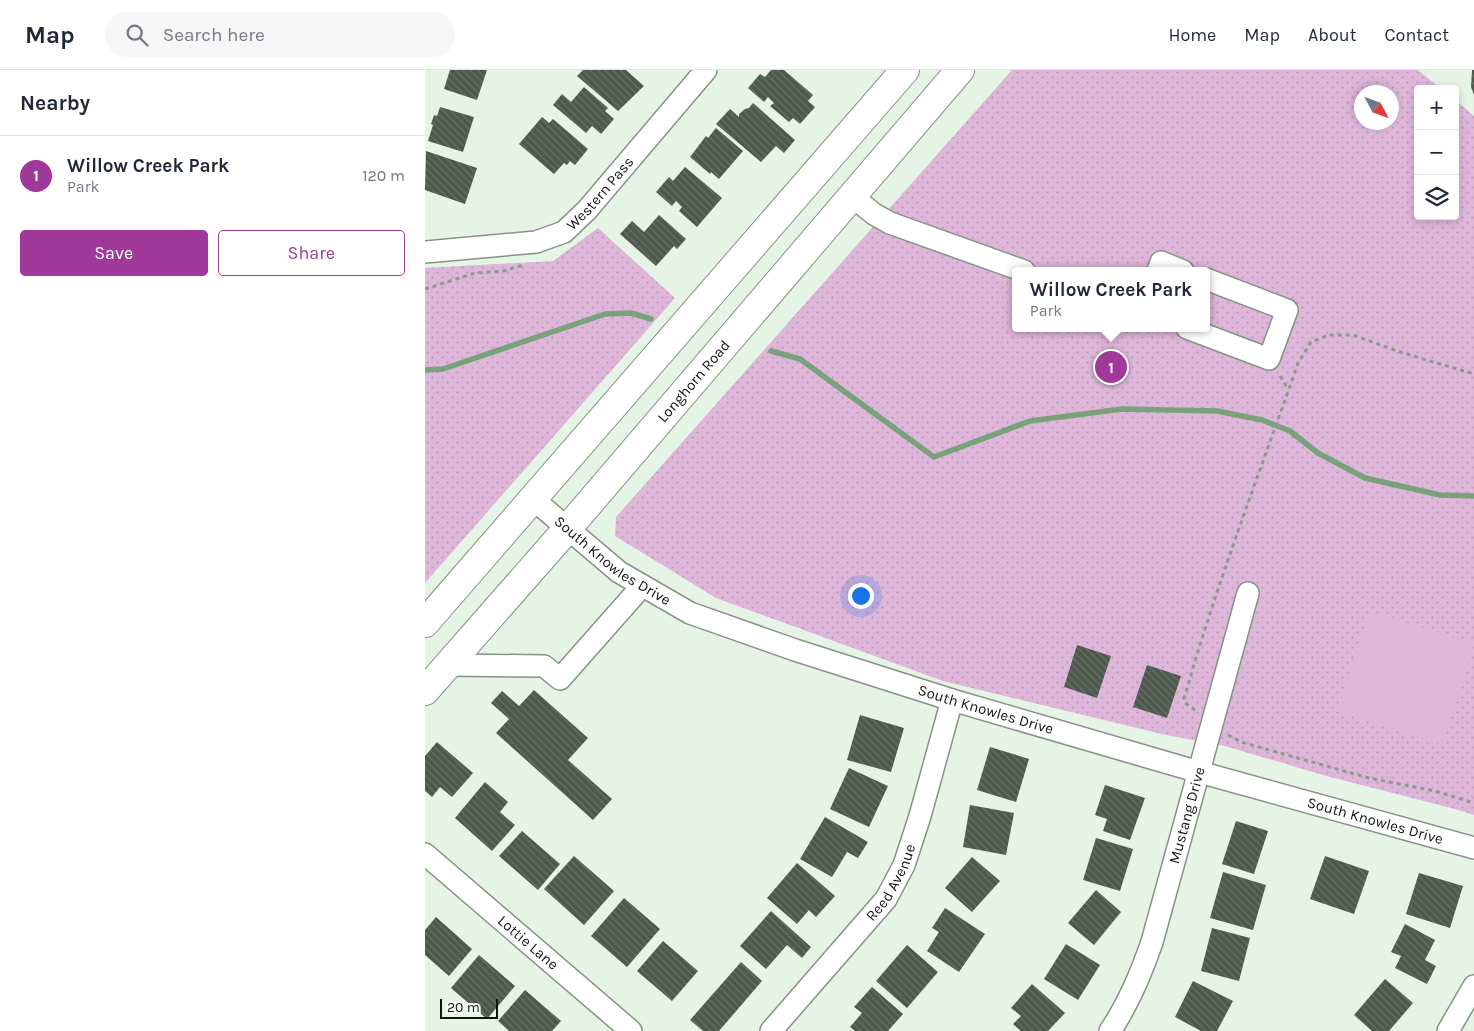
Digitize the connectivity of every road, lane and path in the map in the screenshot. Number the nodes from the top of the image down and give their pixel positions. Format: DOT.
graph roads {
  1 [pos="707,70"];
  2 [pos="905,70"];
  3 [pos="960,70"];
  4 [pos="853,196"];
  5 [pos="425,252"];
  6 [pos="1013,267"];
  7 [pos="1159,267"];
  8 [pos="1173,267"];
  9 [pos="1210,281"];
  10 [pos="1198,332"];
  11 [pos="1474,374"];
  12 [pos="533,499"];
  13 [pos="568,528"];
  14 [pos="642,586"];
  15 [pos="1248,593"];
  16 [pos="425,623"];
  17 [pos="448,665"];
  18 [pos="425,691"];
  19 [pos="952,700"];
  20 [pos="1212,723"];
  21 [pos="1199,772"];
  22 [pos="1474,803"];
  23 [pos="1474,848"];
  24 [pos="425,854"];
  25 [pos="1474,986"];
  26 [pos="631,1031"];
  27 [pos="771,1031"];
  28 [pos="1110,1031"];
  29 [pos="1447,1031"];
  1 -- 5 [label="street, Western Pass"];
  2 -- 12 [label="main road"];
  3 -- 4 [label="main road, Longhorn Road"];
  4 -- 6 [label="street"];
  4 -- 13 [label="main road, Longhorn Road"];
  7 -- 8 [label="street"];
  9 -- 10 [label="street"];
  11 -- 20 [label="path"];
  12 -- 13 [label="street, South Knowles Drive"];
  12 -- 16 [label="main road"];
  13 -- 14 [label="street, South Knowles Drive"];
  13 -- 17 [label="main road, Longhorn Road"];
  14 -- 17 [label="street"];
  14 -- 19 [label="street, South Knowles Drive"];
  15 -- 20 [label="street, Mustang Drive"];
  17 -- 18 [label="main road, Longhorn Road"];
  19 -- 21 [label="street, South Knowles Drive"];
  19 -- 27 [label="street, Reed Avenue"];
  20 -- 21 [label="street, Mustang Drive"];
  20 -- 22 [label="path"];
  21 -- 23 [label="street, South Knowles Drive"];
  21 -- 28 [label="street, Mustang Drive"];
  24 -- 26 [label="street, Lottie Lane"];
  25 -- 29 [label="street"];
}
